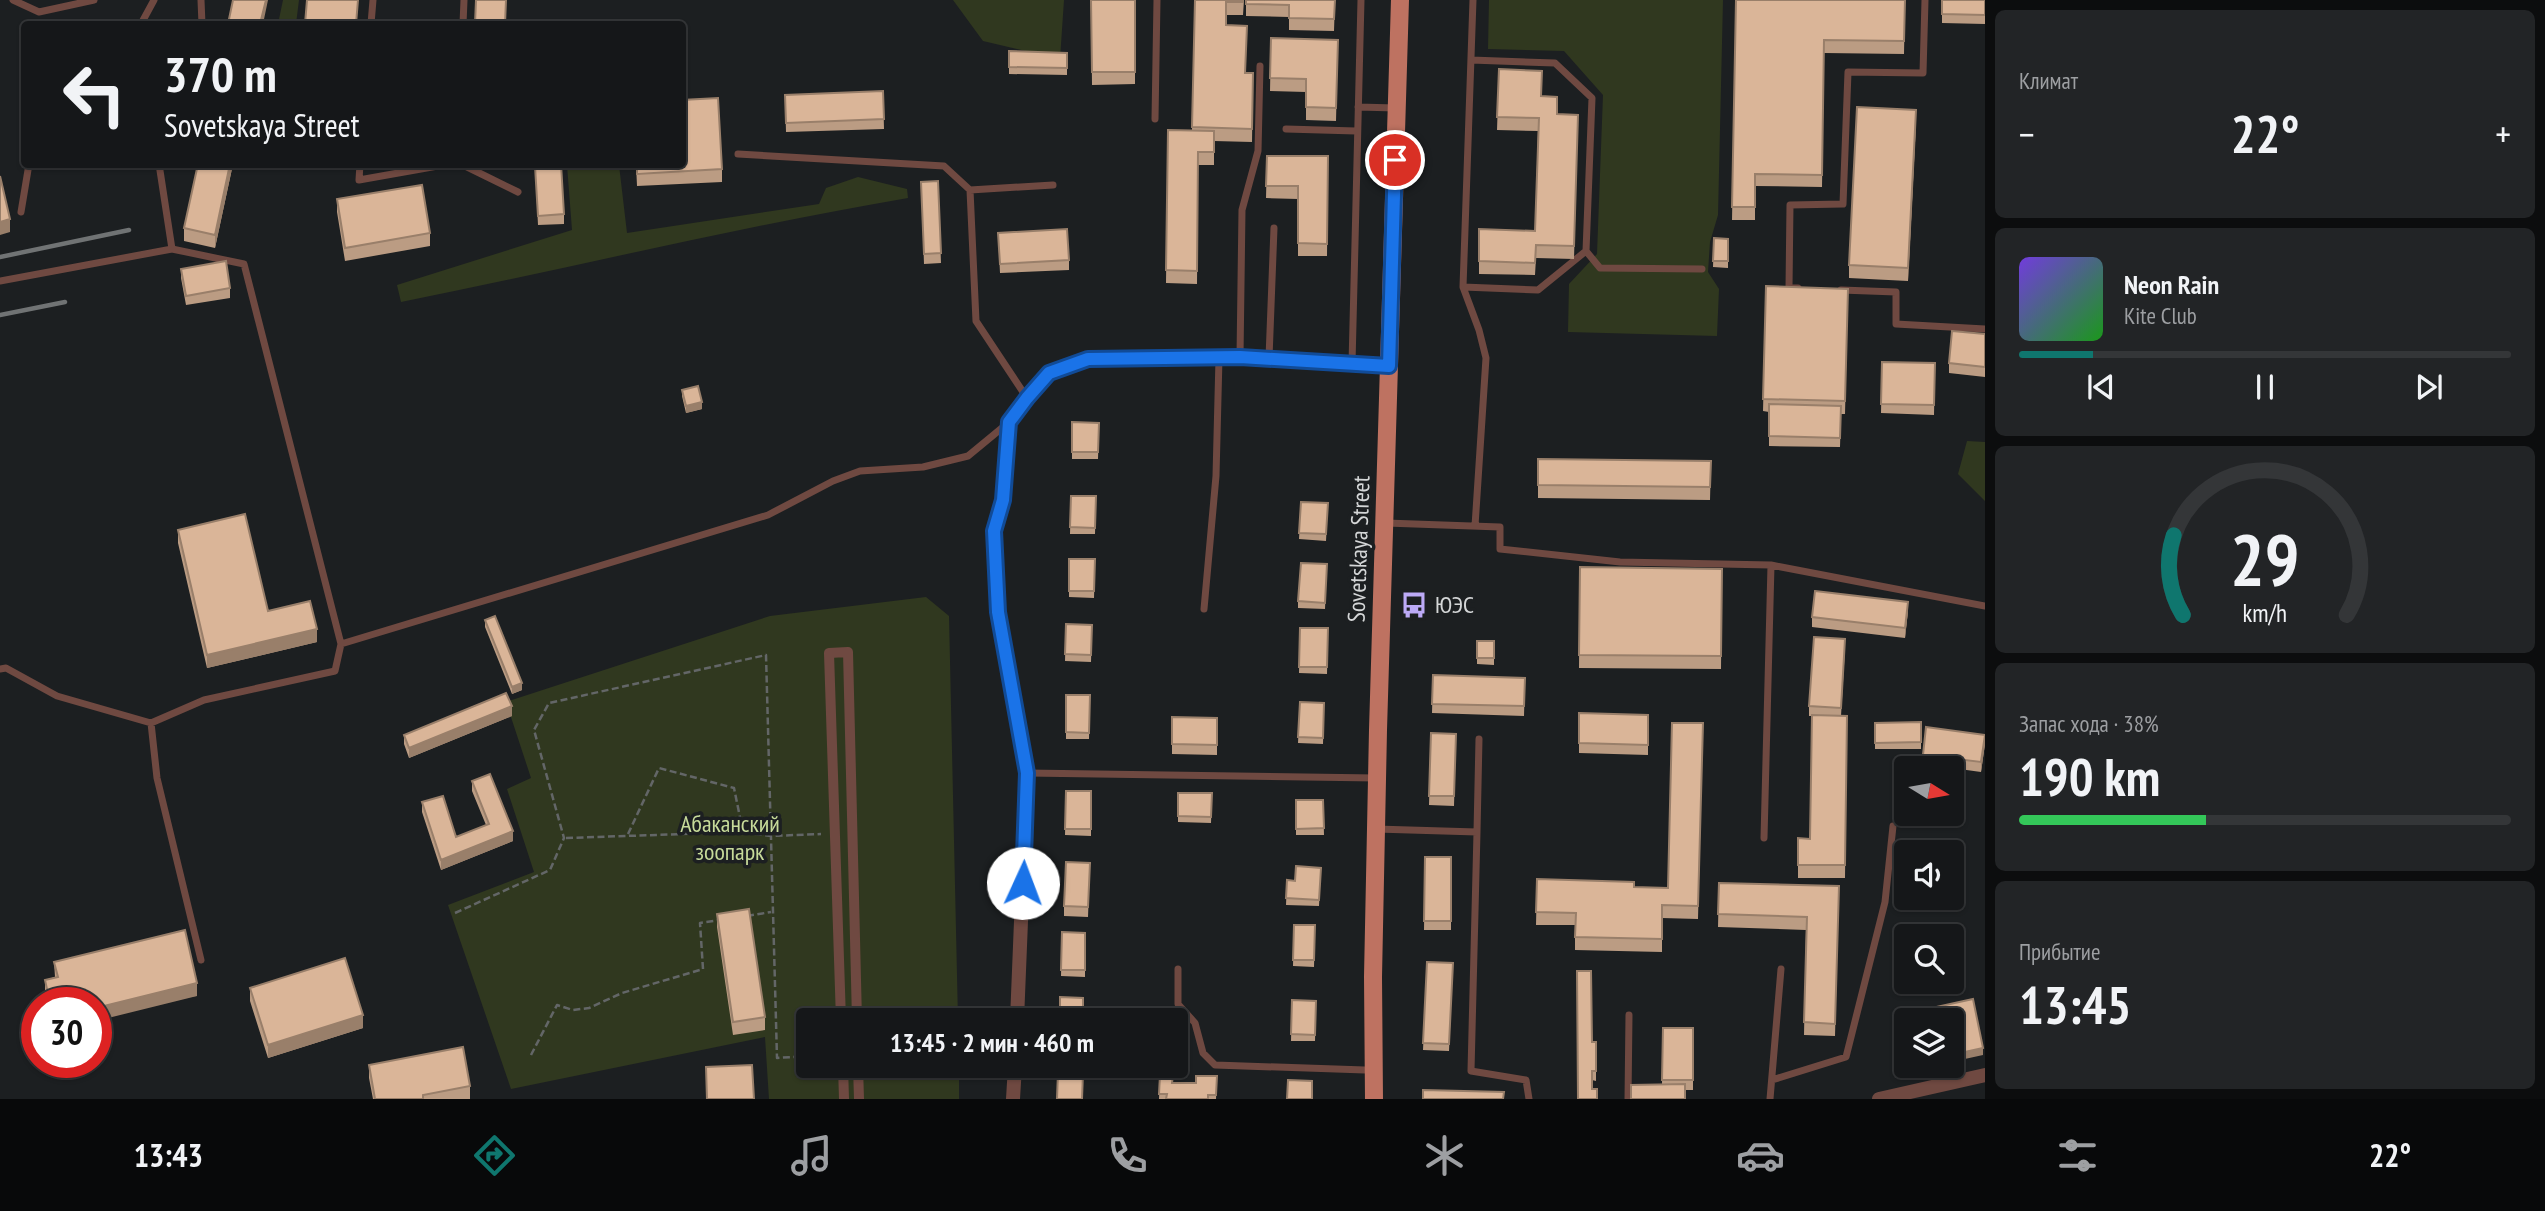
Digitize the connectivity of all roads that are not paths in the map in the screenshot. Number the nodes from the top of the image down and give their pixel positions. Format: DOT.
graph roads {
  1 [pos="13,0"];
  2 [pos="94,0"];
  3 [pos="154,0"];
  4 [pos="201,0"];
  5 [pos="373,0"];
  6 [pos="464,0"];
  7 [pos="1157,0"];
  8 [pos="1361,0"];
  9 [pos="1401,0"];
  10 [pos="1473,0"];
  11 [pos="1925,0"];
  12 [pos="143,21"];
  13 [pos="202,21"];
  14 [pos="372,21"];
  15 [pos="463,21"];
  16 [pos="1471,60"];
  17 [pos="1260,66"];
  18 [pos="1358,107"];
  19 [pos="1397,108"];
  20 [pos="1155,119"];
  21 [pos="1286,129"];
  22 [pos="1356,131"];
  23 [pos="738,154"];
  24 [pos="28,168"];
  25 [pos="160,168"];
  26 [pos="360,168"];
  27 [pos="426,168"];
  28 [pos="469,168"];
  29 [pos="1053,185"];
  30 [pos="970,190"];
  31 [pos="518,192"];
  32 [pos="21,212"];
  33 [pos="1274,228"];
  34 [pos="172,249"];
  35 [pos="1586,251"];
  36 [pos="1702,269"];
  37 [pos="0,281"];
  38 [pos="1462,287"];
  39 [pos="1802,289"];
  40 [pos="1829,290"];
  41 [pos="1985,330"];
  42 [pos="1240,357"];
  43 [pos="1219,358"];
  44 [pos="1269,358"];
  45 [pos="1352,364"];
  46 [pos="1389,366"];
  47 [pos="1027,398"];
  48 [pos="1009,422"];
  49 [pos="1385,523"];
  50 [pos="1475,526"];
  51 [pos="1771,565"];
  52 [pos="1985,606"];
  53 [pos="1204,608"];
  54 [pos="341,644"];
  55 [pos="0,669"];
  56 [pos="151,723"];
  57 [pos="1479,739"];
  58 [pos="1027,773"];
  59 [pos="1377,778"];
  60 [pos="1893,826"];
  61 [pos="1376,829"];
  62 [pos="1477,832"];
  63 [pos="1764,838"];
  64 [pos="201,960"];
  65 [pos="1178,969"];
  66 [pos="1781,969"];
  67 [pos="841,1008"];
  68 [pos="857,1008"];
  69 [pos="1017,1008"];
  70 [pos="1372,1013"];
  71 [pos="1629,1015"];
  72 [pos="1365,1070"];
  73 [pos="1985,1075"];
  74 [pos="843,1078"];
  75 [pos="858,1078"];
  76 [pos="1014,1078"];
  77 [pos="1772,1080"];
  78 [pos="844,1099"];
  79 [pos="859,1099"];
  80 [pos="1013,1099"];
  81 [pos="1362,1099"];
  82 [pos="1374,1099"];
  83 [pos="1529,1099"];
  84 [pos="1628,1099"];
  85 [pos="1770,1099"];
  86 [pos="1879,1099"];
  1 -- 2 [label="lane"];
  3 -- 12 [label="lane"];
  4 -- 13 [label="lane"];
  5 -- 14 [label="lane"];
  6 -- 15 [label="lane"];
  7 -- 20 [label="lane"];
  8 -- 18 [label="lane"];
  9 -- 19 [label="main road, Sovetskaya Street"];
  10 -- 16 [label="lane"];
  11 -- 39 [label="lane"];
  16 -- 35 [label="lane"];
  16 -- 38 [label="lane"];
  17 -- 42 [label="lane"];
  18 -- 19 [label="lane"];
  18 -- 22 [label="lane"];
  19 -- 46 [label="main road, Sovetskaya Street"];
  21 -- 22 [label="lane"];
  22 -- 45 [label="lane"];
  23 -- 30 [label="lane"];
  24 -- 32 [label="lane"];
  25 -- 34 [label="lane"];
  26 -- 27 [label="lane"];
  28 -- 31 [label="lane"];
  29 -- 30 [label="lane"];
  30 -- 47 [label="lane"];
  33 -- 44 [label="lane"];
  34 -- 37 [label="lane"];
  34 -- 54 [label="lane"];
  35 -- 36 [label="lane"];
  35 -- 38 [label="lane"];
  38 -- 50 [label="lane"];
  40 -- 41 [label="lane"];
  42 -- 43 [label="lane"];
  42 -- 44 [label="lane"];
  43 -- 47 [label="lane"];
  43 -- 53 [label="lane"];
  44 -- 45 [label="lane"];
  45 -- 46 [label="lane"];
  46 -- 49 [label="main road, Sovetskaya Street"];
  47 -- 48 [label="street"];
  48 -- 54 [label="lane"];
  48 -- 58 [label="street"];
  49 -- 50 [label="lane"];
  49 -- 59 [label="main road, Sovetskaya Street"];
  50 -- 51 [label="lane"];
  51 -- 52 [label="lane"];
  51 -- 63 [label="lane"];
  54 -- 56 [label="lane"];
  55 -- 56 [label="lane"];
  56 -- 64 [label="lane"];
  57 -- 62 [label="lane"];
  58 -- 59 [label="lane"];
  58 -- 69 [label="street"];
  59 -- 61 [label="main road, Sovetskaya Street"];
  60 -- 77 [label="lane"];
  61 -- 62 [label="lane"];
  61 -- 70 [label="main road, Sovetskaya Street"];
  62 -- 83 [label="lane"];
  65 -- 72 [label="lane"];
  66 -- 77 [label="lane"];
  67 -- 68 [label="street"];
  70 -- 72 [label="main road"];
  70 -- 82 [label="main road, Sovetskaya Street"];
  71 -- 84 [label="lane"];
  72 -- 81 [label="main road"];
  73 -- 86 [label="street"];
  74 -- 78 [label="street"];
  75 -- 79 [label="street"];
  76 -- 80 [label="street"];
  77 -- 85 [label="lane"];
}
